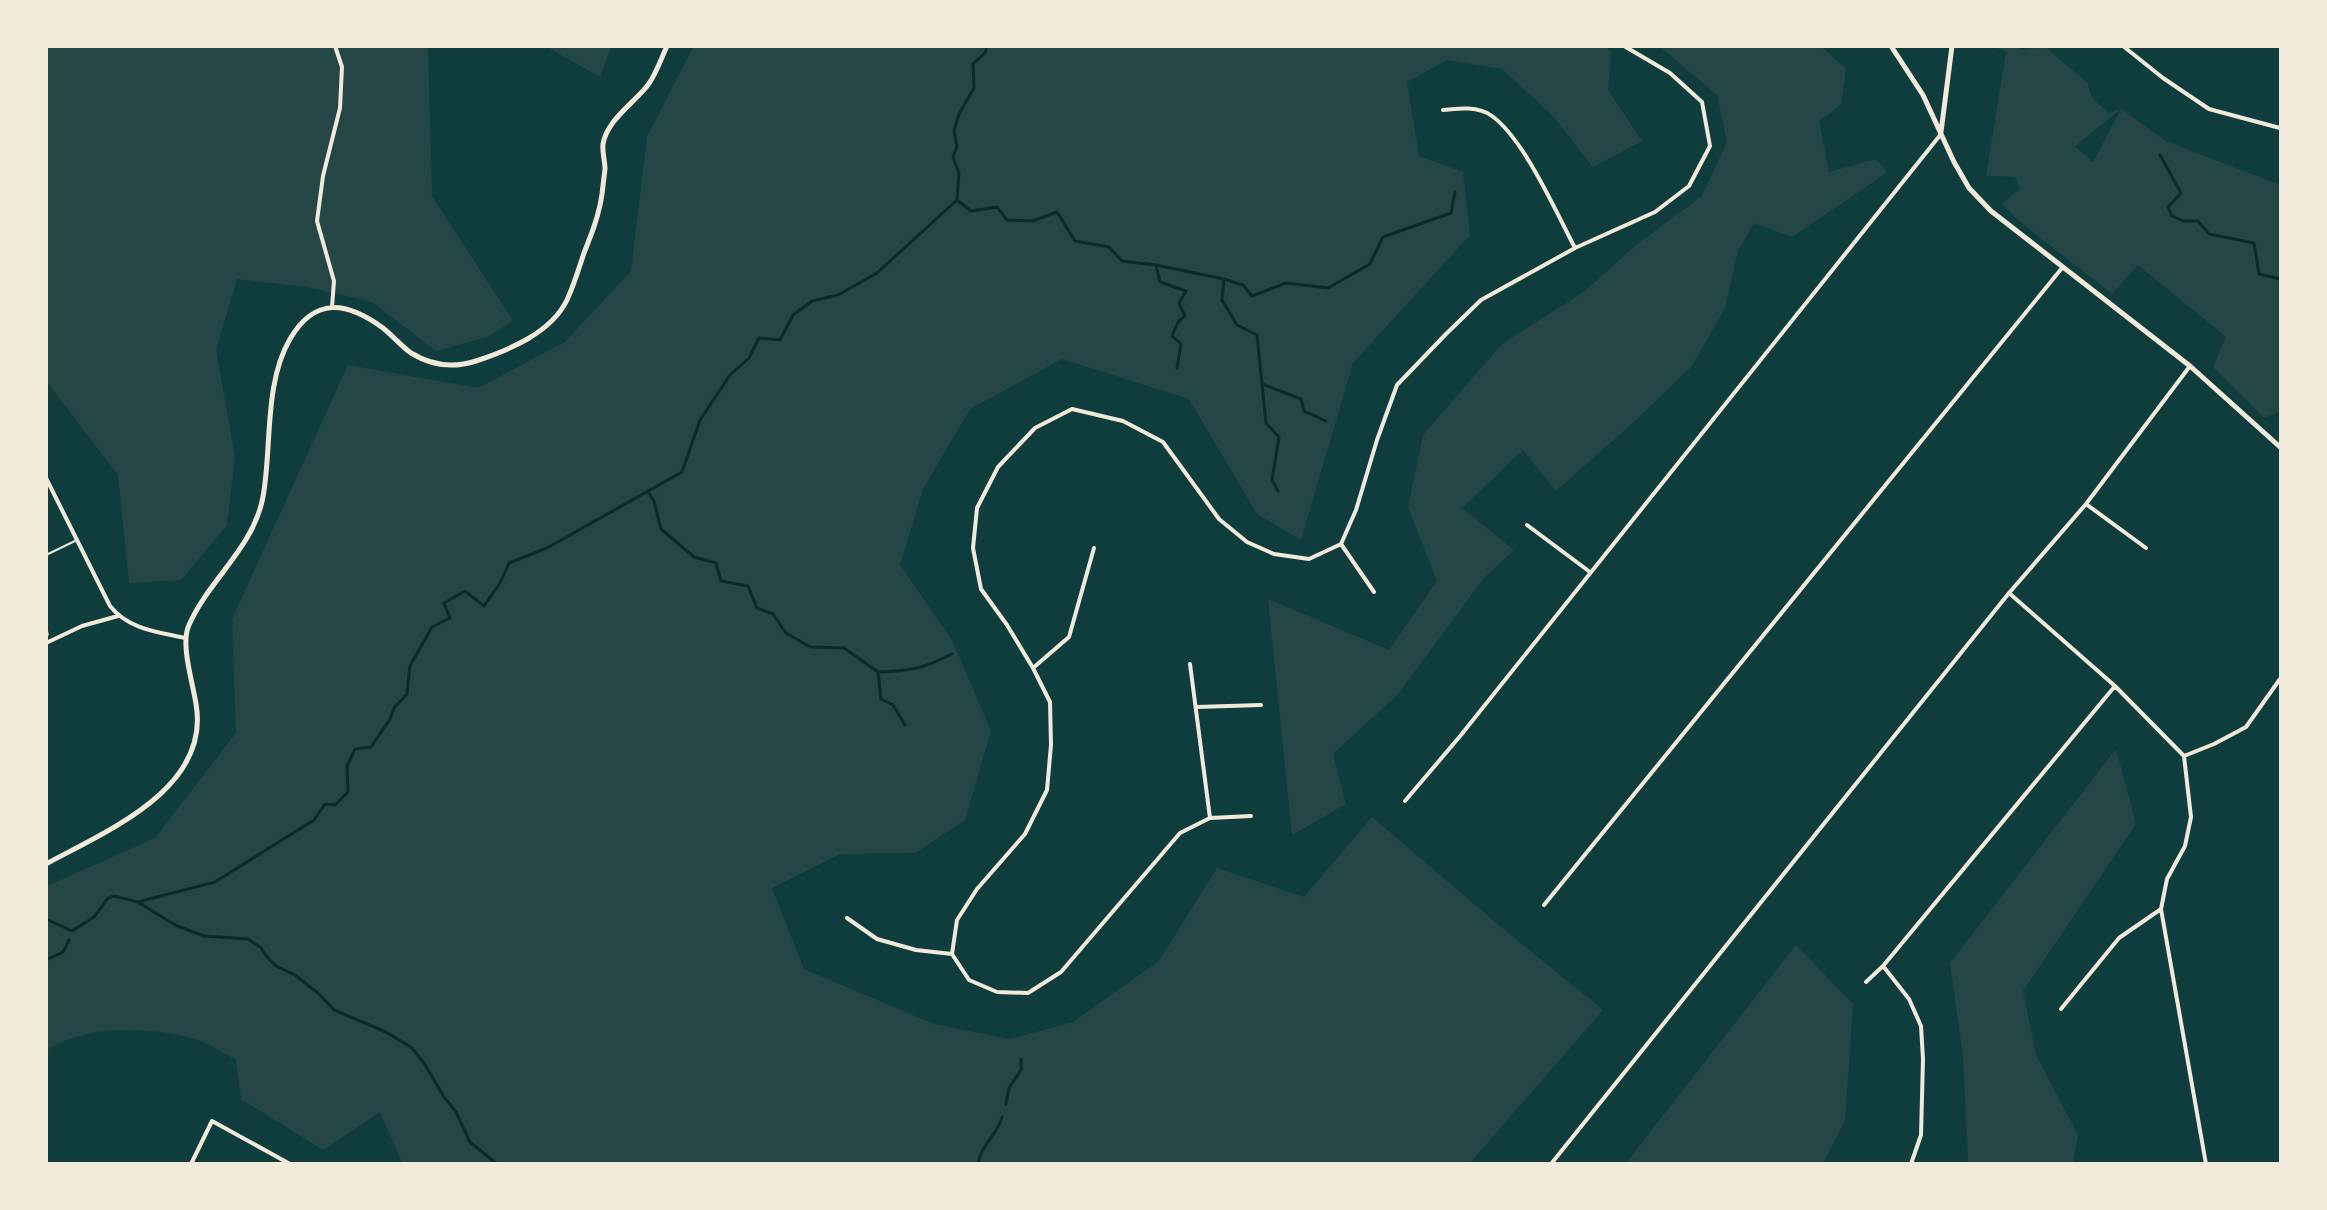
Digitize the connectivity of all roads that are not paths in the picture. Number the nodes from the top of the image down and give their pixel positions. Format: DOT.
graph roads {
  1 [pos="334,46"];
  2 [pos="668,46"];
  3 [pos="1624,46"];
  4 [pos="1891,46"];
  5 [pos="1952,46"];
  6 [pos="2123,46"];
  7 [pos="1443,110"];
  8 [pos="2280,128"];
  9 [pos="1941,134"];
  10 [pos="1575,248"];
  11 [pos="2062,268"];
  12 [pos="332,308"];
  13 [pos="2190,366"];
  14 [pos="2280,447"];
  15 [pos="46,478"];
  16 [pos="2086,504"];
  17 [pos="1527,525"];
  18 [pos="77,540"];
  19 [pos="1341,544"];
  20 [pos="1094,548"];
  21 [pos="2146,548"];
  22 [pos="46,555"];
  23 [pos="1590,572"];
  24 [pos="1374,592"];
  25 [pos="2009,593"];
  26 [pos="118,616"];
  27 [pos="185,638"];
  28 [pos="48,643"];
  29 [pos="1190,664"];
  30 [pos="1033,668"];
  31 [pos="2280,679"];
  32 [pos="2279,684"];
  33 [pos="2115,686"];
  34 [pos="1261,705"];
  35 [pos="1196,707"];
  36 [pos="2184,756"];
  37 [pos="1405,801"];
  38 [pos="1251,816"];
  39 [pos="1210,818"];
  40 [pos="46,864"];
  41 [pos="1544,905"];
  42 [pos="2161,909"];
  43 [pos="847,918"];
  44 [pos="952,954"];
  45 [pos="1883,966"];
  46 [pos="1866,982"];
  47 [pos="2061,1009"];
  48 [pos="191,1164"];
  49 [pos="290,1164"];
  50 [pos="1551,1164"];
  51 [pos="1911,1164"];
  52 [pos="2206,1164"];
  1 -- 12 [label="street"];
  2 -- 12 [label="street"];
  3 -- 10 [label="street"];
  4 -- 9 [label="street"];
  5 -- 9 [label="street"];
  6 -- 8 [label="street"];
  7 -- 10 [label="street"];
  9 -- 11 [label="street"];
  9 -- 23 [label="street"];
  10 -- 19 [label="street"];
  11 -- 13 [label="street"];
  11 -- 41 [label="street"];
  12 -- 27 [label="street"];
  13 -- 14 [label="street"];
  13 -- 16 [label="street"];
  15 -- 18 [label="street"];
  16 -- 21 [label="street"];
  16 -- 25 [label="street"];
  17 -- 23 [label="street"];
  18 -- 22 [label="lane"];
  18 -- 26 [label="street"];
  19 -- 24 [label="street"];
  19 -- 30 [label="street"];
  20 -- 30 [label="street"];
  23 -- 37 [label="street"];
  25 -- 33 [label="street"];
  25 -- 50 [label="street"];
  26 -- 27 [label="street"];
  26 -- 28 [label="street"];
  27 -- 40 [label="street"];
  29 -- 35 [label="street"];
  30 -- 44 [label="street"];
  31 -- 32 [label="street"];
  32 -- 36 [label="street"];
  33 -- 36 [label="street"];
  33 -- 45 [label="street"];
  34 -- 35 [label="street"];
  35 -- 39 [label="street"];
  36 -- 42 [label="street"];
  38 -- 39 [label="street"];
  39 -- 44 [label="street"];
  42 -- 47 [label="street"];
  42 -- 52 [label="street"];
  43 -- 44 [label="street"];
  45 -- 46 [label="street"];
  45 -- 51 [label="street"];
  48 -- 49 [label="street"];
}
